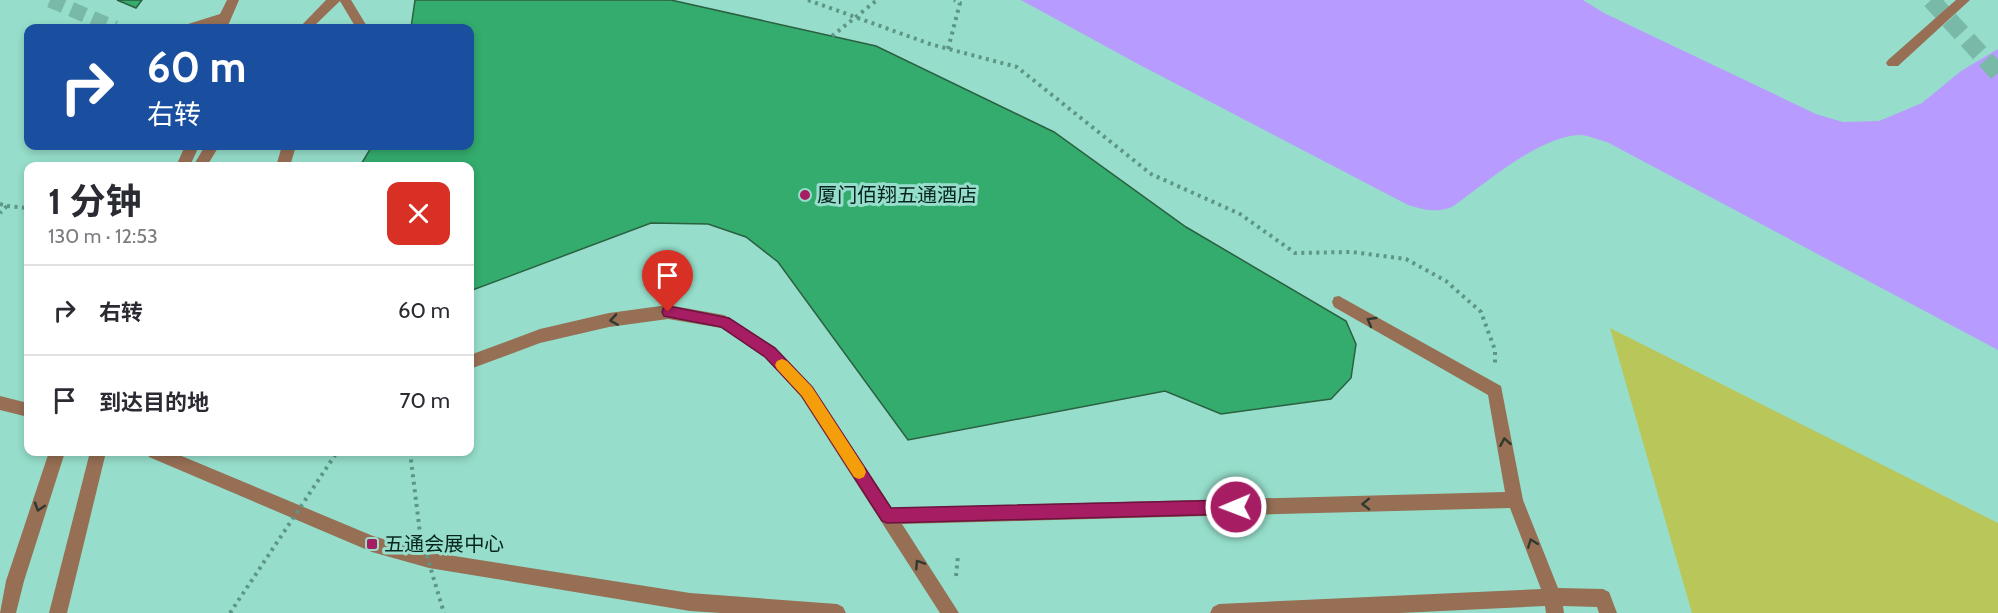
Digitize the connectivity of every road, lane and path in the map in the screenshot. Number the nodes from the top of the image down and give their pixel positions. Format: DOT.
graph roads {
  1 [pos="233,0"];
  2 [pos="334,0"];
  3 [pos="345,0"];
  4 [pos="808,0"];
  5 [pos="878,0"];
  6 [pos="954,0"];
  7 [pos="1965,0"];
  8 [pos="856,16"];
  9 [pos="222,23"];
  10 [pos="309,24"];
  11 [pos="360,24"];
  12 [pos="832,36"];
  13 [pos="948,49"];
  14 [pos="1893,63"];
  15 [pos="0,204"];
  16 [pos="7,206"];
  17 [pos="24,208"];
  18 [pos="0,213"];
  19 [pos="1339,302"];
  20 [pos="474,361"];
  21 [pos="1495,391"];
  22 [pos="0,403"];
  23 [pos="24,409"];
  24 [pos="56,456"];
  25 [pos="97,456"];
  26 [pos="164,456"];
  27 [pos="334,456"];
  28 [pos="410,456"];
  29 [pos="1515,500"];
  30 [pos="887,516"];
  31 [pos="429,560"];
  32 [pos="1554,605"];
  33 [pos="1606,606"];
  34 [pos="7,613"];
  35 [pos="58,613"];
  36 [pos="230,613"];
  37 [pos="444,613"];
  38 [pos="837,613"];
  39 [pos="950,613"];
  40 [pos="1219,613"];
  1 -- 9 [label="street"];
  2 -- 10 [label="street"];
  3 -- 11 [label="street"];
  4 -- 8 [label="path"];
  5 -- 8 [label="path"];
  6 -- 13 [label="path"];
  7 -- 14 [label="street"];
  8 -- 12 [label="path"];
  8 -- 13 [label="path"];
  13 -- 21 [label="path"];
  15 -- 16 [label="path"];
  16 -- 17 [label="path"];
  16 -- 18 [label="path"];
  21 -- 19 [label="street, one-way"];
  30 -- 20 [label="street, one-way"];
  29 -- 21 [label="street, one-way"];
  22 -- 23 [label="street"];
  24 -- 34 [label="street, one-way"];
  25 -- 35 [label="street"];
  26 -- 31 [label="street"];
  27 -- 36 [label="path, bridge"];
  28 -- 31 [label="path, bridge"];
  29 -- 30 [label="street, one-way"];
  32 -- 29 [label="street, one-way"];
  39 -- 30 [label="street, one-way"];
  31 -- 37 [label="path, bridge"];
  31 -- 38 [label="street"];
  32 -- 33 [label="street"];
  32 -- 40 [label="street"];
}
